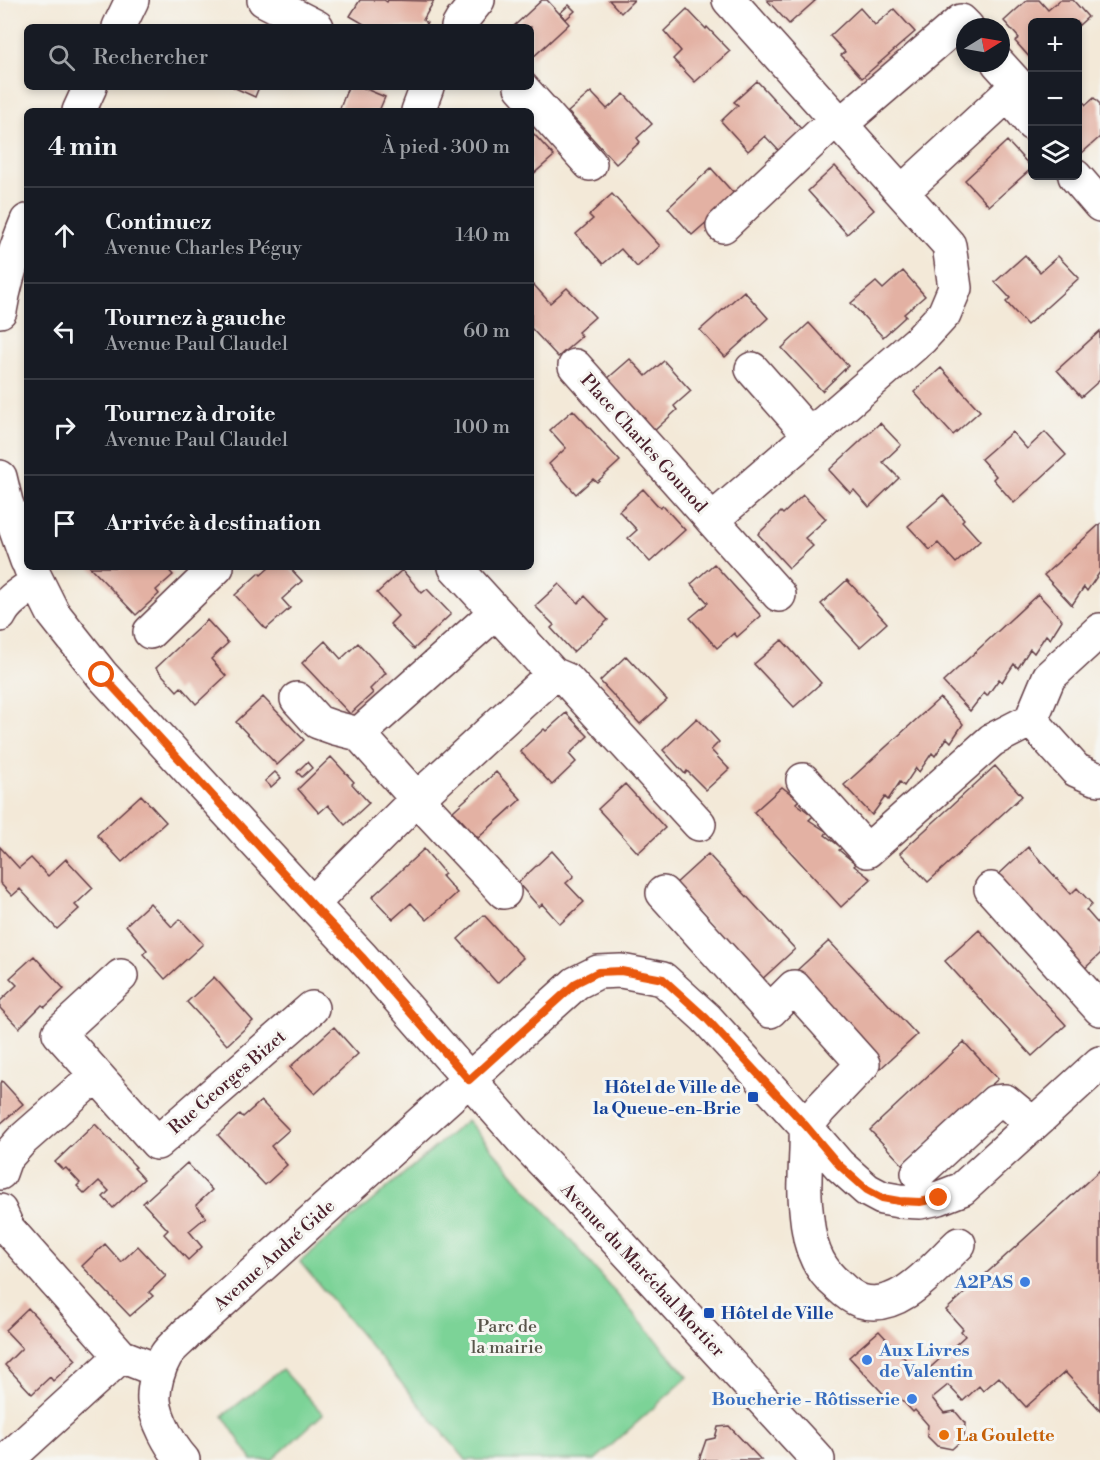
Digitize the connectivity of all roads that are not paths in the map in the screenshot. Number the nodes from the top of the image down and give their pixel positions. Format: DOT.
graph roads {
  1 [pos="132,0"];
  2 [pos="264,0"];
  3 [pos="729,0"];
  4 [pos="957,16"];
  5 [pos="120,24"];
  6 [pos="311,24"];
  7 [pos="1006,72"];
  8 [pos="89,90"];
  9 [pos="426,90"];
  10 [pos="524,90"];
  11 [pos="1008,94"];
  12 [pos="80,108"];
  13 [pos="419,108"];
  14 [pos="1028,119"];
  15 [pos="839,122"];
  16 [pos="590,164"];
  17 [pos="1078,180"];
  18 [pos="902,192"];
  19 [pos="1100,205"];
  20 [pos="723,226"];
  21 [pos="24,228"];
  22 [pos="0,311"];
  23 [pos="575,366"];
  24 [pos="752,369"];
  25 [pos="810,435"];
  26 [pos="0,477"];
  27 [pos="712,520"];
  28 [pos="24,551"];
  29 [pos="31,570"];
  30 [pos="215,570"];
  31 [pos="458,570"];
  32 [pos="779,595"];
  33 [pos="496,612"];
  34 [pos="0,615"];
  35 [pos="1100,630"];
  36 [pos="150,632"];
  37 [pos="553,674"];
  38 [pos="297,699"];
  39 [pos="1031,720"];
  40 [pos="359,734"];
  41 [pos="1100,779"];
  42 [pos="803,780"];
  43 [pos="417,799"];
  44 [pos="699,824"];
  45 [pos="991,889"];
  46 [pos="504,892"];
  47 [pos="663,893"];
  48 [pos="312,904"];
  49 [pos="121,976"];
  50 [pos="312,1008"];
  51 [pos="1100,1009"];
  52 [pos="1100,1063"];
  53 [pos="96,1075"];
  54 [pos="469,1080"];
  55 [pos="1033,1124"];
  56 [pos="806,1126"];
  57 [pos="0,1173"];
  58 [pos="918,1173"];
  59 [pos="0,1211"];
  60 [pos="959,1244"];
  61 [pos="121,1356"];
  62 [pos="159,1371"];
  63 [pos="7,1460"];
  64 [pos="183,1460"];
  65 [pos="818,1460"];
  1 -- 5 [label="street"];
  2 -- 6 [label="street"];
  3 -- 15 [label="street, Place Charles Gounod"];
  4 -- 15 [label="street"];
  7 -- 11 [label="street"];
  8 -- 12 [label="street"];
  9 -- 13 [label="street"];
  10 -- 16 [label="street"];
  11 -- 14 [label="street"];
  11 -- 18 [label="street"];
  15 -- 18 [label="street, Place Charles Gounod"];
  15 -- 20 [label="street"];
  17 -- 19 [label="street"];
  18 -- 25 [label="street, Place Charles Gounod"];
  21 -- 22 [label="street"];
  23 -- 27 [label="street, Place Charles Gounod"];
  24 -- 25 [label="street"];
  25 -- 27 [label="street, Place Charles Gounod"];
  26 -- 28 [label="street, Avenue du Maréchal Mortier"];
  27 -- 32 [label="street, Place Charles Gounod"];
  29 -- 34 [label="street"];
  29 -- 48 [label="street, Avenue du Maréchal Mortier"];
  30 -- 36 [label="street"];
  31 -- 33 [label="street"];
  33 -- 37 [label="street"];
  33 -- 40 [label="street"];
  35 -- 39 [label="street"];
  37 -- 43 [label="street"];
  37 -- 44 [label="street"];
  38 -- 40 [label="street"];
  39 -- 41 [label="street"];
  39 -- 42 [label="street"];
  40 -- 43 [label="street"];
  43 -- 46 [label="street"];
  43 -- 48 [label="street"];
  45 -- 51 [label="street"];
  47 -- 56 [label="street"];
  48 -- 54 [label="street, Avenue du Maréchal Mortier"];
  49 -- 53 [label="street, Rue Georges Bizet"];
  50 -- 53 [label="street, Rue Georges Bizet"];
  52 -- 55 [label="street, Avenue André Gide"];
  53 -- 57 [label="street"];
  54 -- 56 [label="street, Avenue André Gide"];
  54 -- 62 [label="street, Avenue André Gide"];
  54 -- 65 [label="street, Avenue du Maréchal Mortier"];
  55 -- 56 [label="street, Avenue André Gide"];
  55 -- 58 [label="street"];
  56 -- 60 [label="street"];
  59 -- 61 [label="street"];
  61 -- 62 [label="street"];
  61 -- 63 [label="street"];
  62 -- 64 [label="street, Avenue André Gide"];
}
